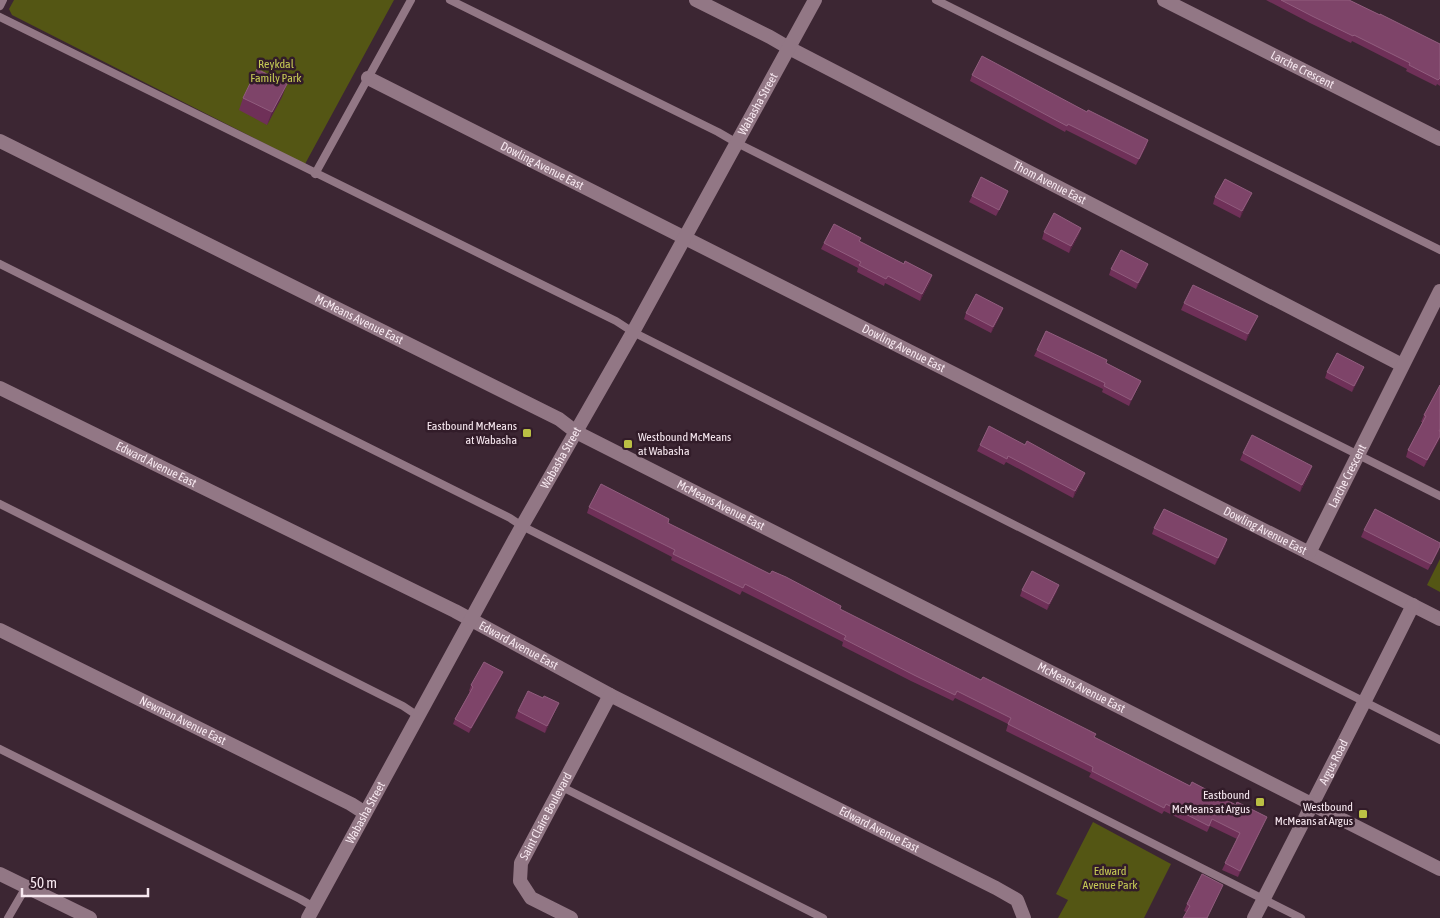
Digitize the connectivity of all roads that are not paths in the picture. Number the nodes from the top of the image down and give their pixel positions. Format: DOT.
graph roads {
  1 [pos="4,0"];
  2 [pos="411,0"];
  3 [pos="450,0"];
  4 [pos="696,0"];
  5 [pos="816,0"];
  6 [pos="936,0"];
  7 [pos="1164,0"];
  8 [pos="0,6"];
  9 [pos="0,17"];
  10 [pos="789,48"];
  11 [pos="368,78"];
  12 [pos="1440,139"];
  13 [pos="0,141"];
  14 [pos="737,143"];
  15 [pos="316,174"];
  16 [pos="684,239"];
  17 [pos="1440,250"];
  18 [pos="0,264"];
  19 [pos="1440,291"];
  20 [pos="633,332"];
  21 [pos="1402,365"];
  22 [pos="0,388"];
  23 [pos="576,432"];
  24 [pos="1358,455"];
  25 [pos="1440,496"];
  26 [pos="0,504"];
  27 [pos="522,526"];
  28 [pos="1309,553"];
  29 [pos="1413,605"];
  30 [pos="1440,619"];
  31 [pos="471,621"];
  32 [pos="0,630"];
  33 [pos="610,695"];
  34 [pos="1365,703"];
  35 [pos="418,716"];
  36 [pos="1440,740"];
  37 [pos="0,749"];
  38 [pos="562,787"];
  39 [pos="1311,804"];
  40 [pos="365,813"];
  41 [pos="1440,869"];
  42 [pos="0,874"];
  43 [pos="26,888"];
  44 [pos="1264,899"];
  45 [pos="311,913"];
  46 [pos="8,918"];
  47 [pos="90,918"];
  48 [pos="571,918"];
  49 [pos="823,918"];
  50 [pos="1024,918"];
  51 [pos="1254,918"];
  52 [pos="1301,918"];
  1 -- 8 [label="lane"];
  2 -- 11 [label="lane"];
  3 -- 14 [label="lane"];
  4 -- 10 [label="street, Thom Avenue East"];
  5 -- 10 [label="street, Wabasha Street"];
  6 -- 17 [label="lane"];
  7 -- 12 [label="street, Larche Crescent"];
  9 -- 15 [label="lane"];
  10 -- 14 [label="street, Wabasha Street"];
  10 -- 21 [label="street, Thom Avenue East"];
  11 -- 15 [label="lane"];
  11 -- 16 [label="street, Dowling Avenue East"];
  13 -- 23 [label="street, McMeans Avenue East"];
  14 -- 16 [label="street, Wabasha Street"];
  14 -- 24 [label="lane"];
  15 -- 20 [label="lane"];
  16 -- 20 [label="street, Wabasha Street"];
  16 -- 28 [label="street, Dowling Avenue East"];
  18 -- 27 [label="lane"];
  19 -- 21 [label="street, Larche Crescent"];
  20 -- 23 [label="street, Wabasha Street"];
  20 -- 34 [label="lane"];
  21 -- 24 [label="street, Larche Crescent"];
  22 -- 31 [label="street, Edward Avenue East"];
  23 -- 27 [label="street, Wabasha Street"];
  23 -- 39 [label="street, McMeans Avenue East"];
  24 -- 25 [label="lane"];
  24 -- 28 [label="street, Larche Crescent"];
  26 -- 35 [label="lane"];
  27 -- 31 [label="street, Wabasha Street"];
  27 -- 44 [label="lane"];
  28 -- 29 [label="street, Dowling Avenue East"];
  29 -- 30 [label="street, Dowling Avenue East"];
  29 -- 34 [label="street, Argus Road"];
  31 -- 33 [label="street, Edward Avenue East"];
  31 -- 35 [label="street, Wabasha Street"];
  32 -- 40 [label="street, Newman Avenue East"];
  33 -- 38 [label="street, Saint Claire Boulevard"];
  33 -- 50 [label="street, Edward Avenue East"];
  34 -- 36 [label="lane"];
  34 -- 39 [label="street, Argus Road"];
  35 -- 40 [label="street, Wabasha Street"];
  37 -- 45 [label="lane"];
  38 -- 48 [label="street, Saint Claire Boulevard"];
  38 -- 49 [label="lane"];
  39 -- 41 [label="street, McMeans Avenue East"];
  39 -- 44 [label="street, Argus Road"];
  40 -- 45 [label="street, Wabasha Street"];
  42 -- 43 [label="street"];
  43 -- 46 [label="lane"];
  43 -- 47 [label="street"];
  44 -- 51 [label="street, Argus Road"];
  44 -- 52 [label="lane"];
}
